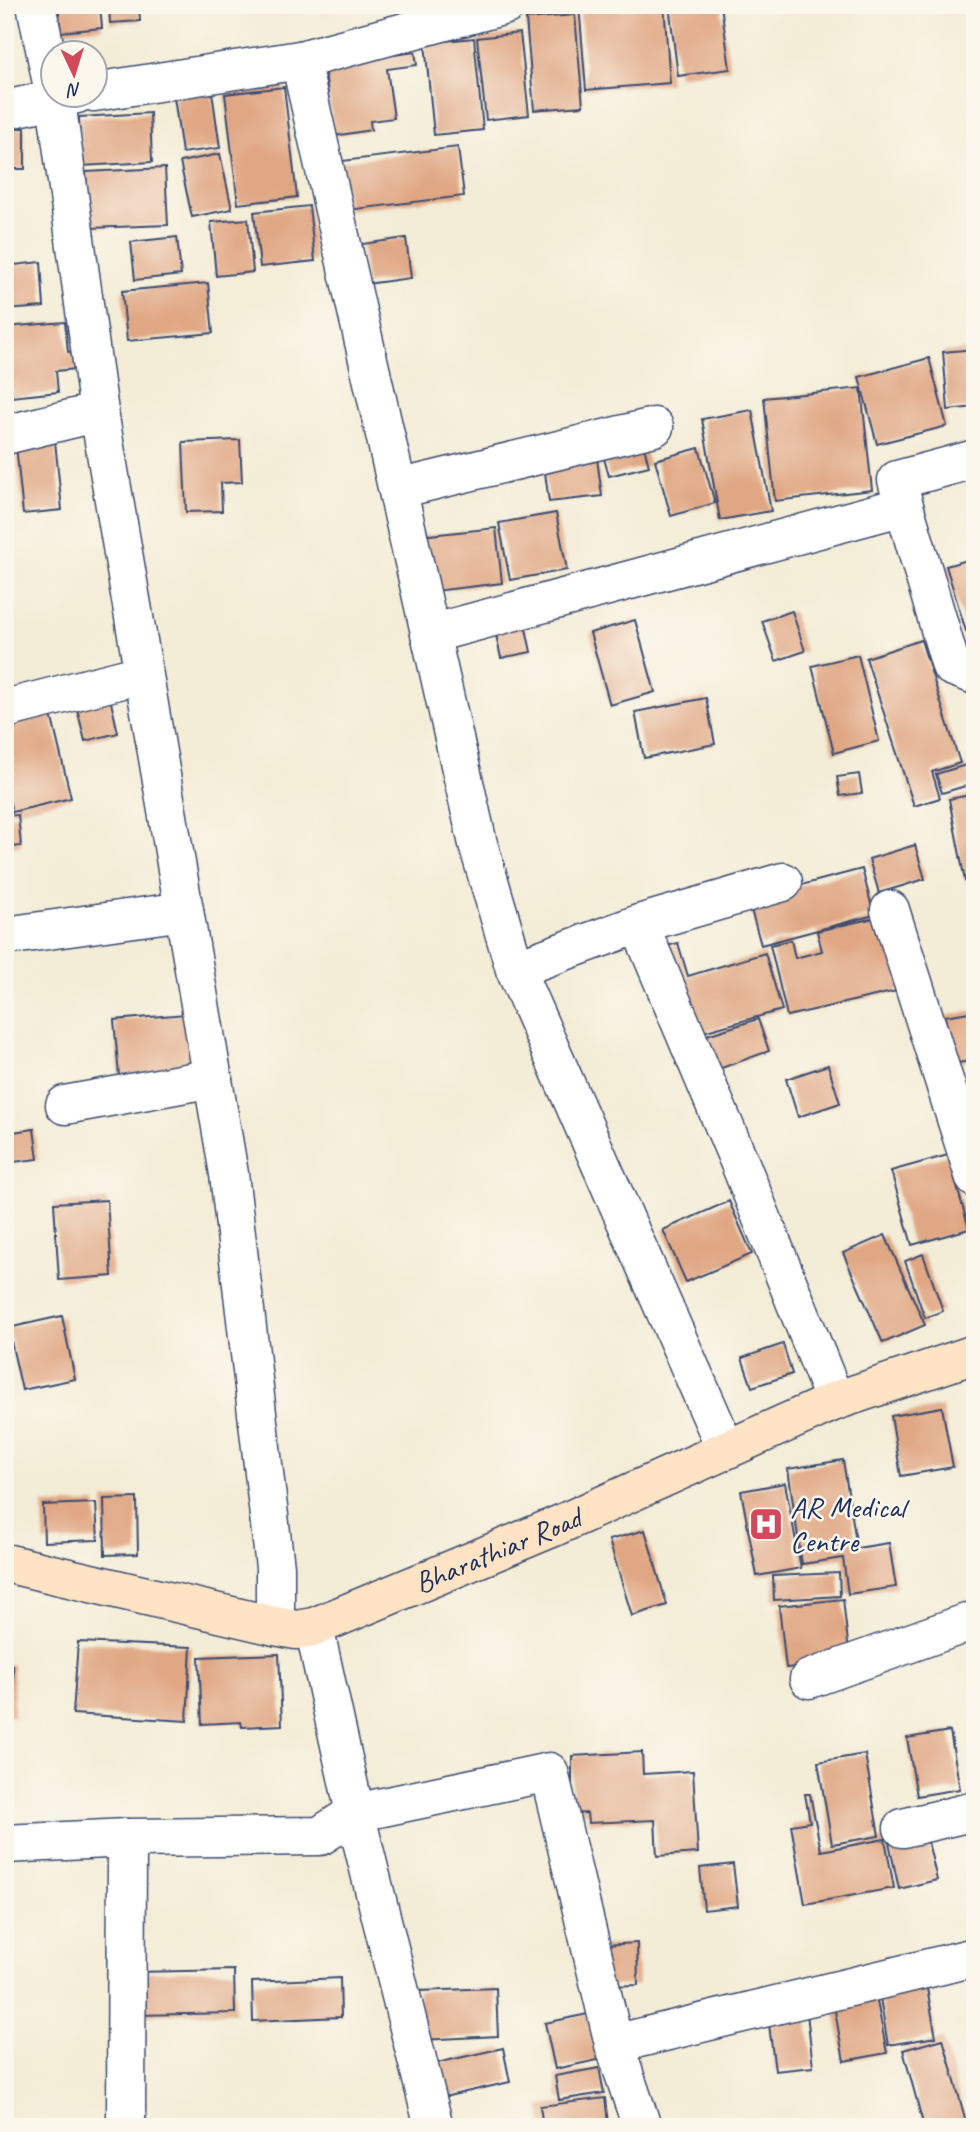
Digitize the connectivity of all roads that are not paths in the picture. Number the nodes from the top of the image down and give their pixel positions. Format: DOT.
graph roads {
  1 [pos="36,5"];
  2 [pos="506,5"];
  3 [pos="45,38"];
  4 [pos="300,60"];
  5 [pos="108,90"];
  6 [pos="38,100"];
  7 [pos="62,108"];
  8 [pos="5,110"];
  9 [pos="99,412"];
  10 [pos="654,426"];
  11 [pos="5,435"];
  12 [pos="975,459"];
  13 [pos="398,489"];
  14 [pos="904,506"];
  15 [pos="430,634"];
  16 [pos="142,674"];
  17 [pos="975,675"];
  18 [pos="5,709"];
  19 [pos="783,882"];
  20 [pos="890,910"];
  21 [pos="184,911"];
  22 [pos="639,924"];
  23 [pos="5,936"];
  24 [pos="514,969"];
  25 [pos="213,1078"];
  26 [pos="65,1105"];
  27 [pos="975,1178"];
  28 [pos="975,1354"];
  29 [pos="835,1401"];
  30 [pos="726,1449"];
  31 [pos="5,1563"];
  32 [pos="975,1620"];
  33 [pos="275,1626"];
  34 [pos="314,1627"];
  35 [pos="809,1679"];
  36 [pos="975,1811"];
  37 [pos="355,1813"];
  38 [pos="903,1828"];
  39 [pos="127,1838"];
  40 [pos="5,1844"];
  41 [pos="975,1957"];
  42 [pos="614,2043"];
  43 [pos="125,2127"];
  44 [pos="434,2127"];
  45 [pos="642,2127"];
  1 -- 3 [label="street"];
  2 -- 4 [label="street"];
  4 -- 5 [label="street"];
  4 -- 13 [label="street"];
  6 -- 8 [label="street"];
  7 -- 9 [label="street"];
  9 -- 11 [label="street"];
  9 -- 16 [label="street"];
  10 -- 13 [label="street"];
  12 -- 14 [label="street"];
  13 -- 15 [label="street"];
  14 -- 15 [label="street"];
  14 -- 17 [label="street"];
  15 -- 24 [label="street"];
  16 -- 18 [label="street"];
  16 -- 21 [label="street"];
  19 -- 22 [label="street"];
  20 -- 27 [label="street"];
  21 -- 23 [label="street"];
  21 -- 25 [label="street"];
  22 -- 24 [label="street"];
  22 -- 29 [label="street"];
  24 -- 30 [label="street"];
  25 -- 26 [label="street"];
  25 -- 33 [label="street"];
  28 -- 29 [label="main road, Bharathiar Road"];
  29 -- 30 [label="main road, Bharathiar Road"];
  30 -- 34 [label="main road, Bharathiar Road"];
  31 -- 33 [label="main road, Bharathiar Road"];
  32 -- 35 [label="street"];
  33 -- 34 [label="main road, Bharathiar Road"];
  34 -- 37 [label="street"];
  36 -- 38 [label="street"];
  37 -- 39 [label="street"];
  37 -- 42 [label="street"];
  37 -- 44 [label="street"];
  39 -- 40 [label="street"];
  39 -- 43 [label="street"];
  41 -- 42 [label="street"];
  42 -- 45 [label="street"];
}
